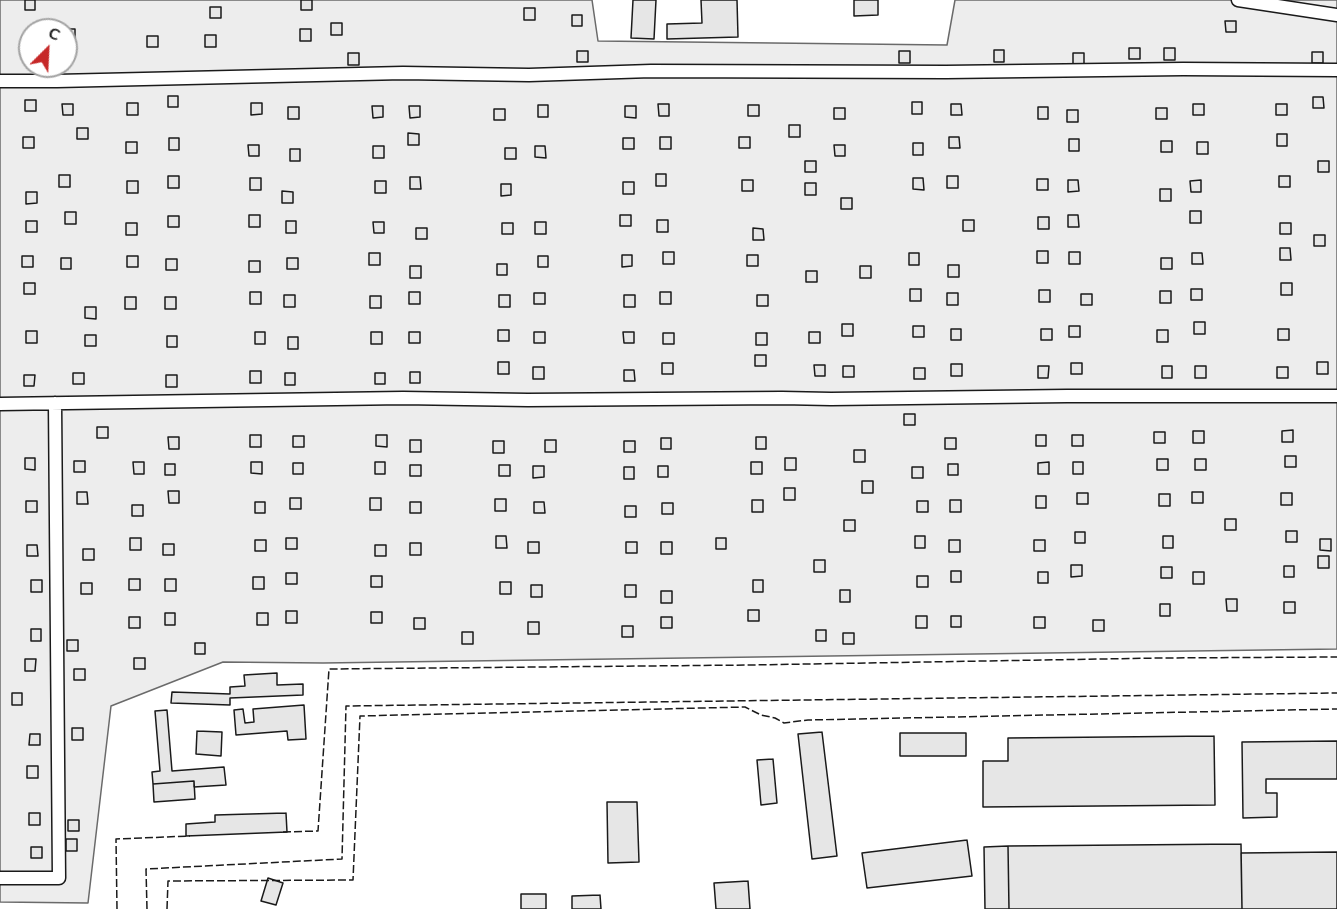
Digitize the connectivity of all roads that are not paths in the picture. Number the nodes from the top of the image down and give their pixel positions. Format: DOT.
graph roads {
  1 [pos="1238,0"];
  2 [pos="1337,15"];
  3 [pos="1337,70"];
  4 [pos="0,81"];
  5 [pos="1337,396"];
  6 [pos="56,403"];
  7 [pos="0,404"];
  8 [pos="0,878"];
  1 -- 2 [label="street"];
  3 -- 4 [label="street"];
  5 -- 6 [label="street"];
  6 -- 7 [label="street"];
  6 -- 8 [label="street"];
}
